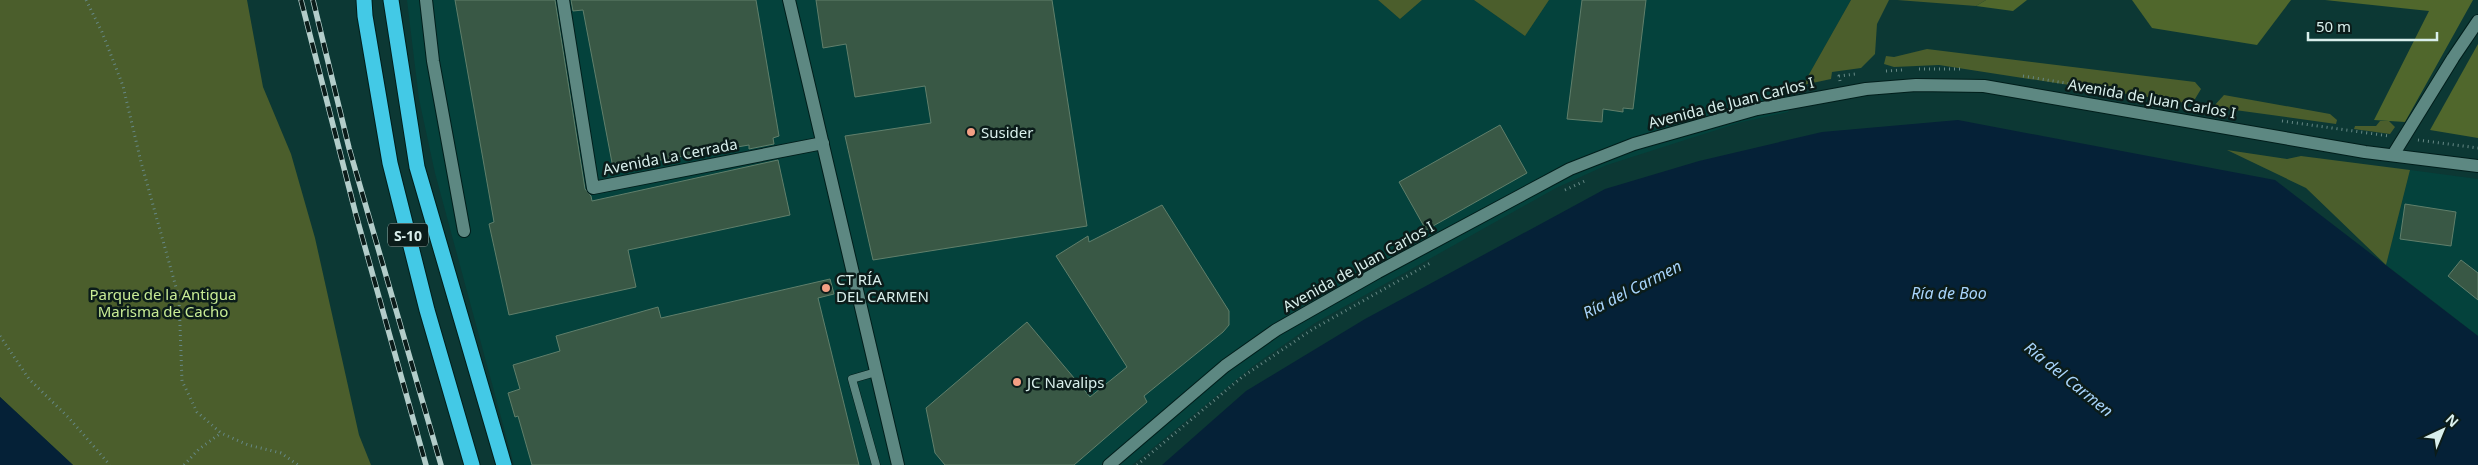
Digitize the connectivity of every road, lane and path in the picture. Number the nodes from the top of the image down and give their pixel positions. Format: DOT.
graph roads {
  1 [pos="86,0"];
  2 [pos="364,0"];
  3 [pos="391,0"];
  4 [pos="426,0"];
  5 [pos="562,0"];
  6 [pos="789,0"];
  7 [pos="2478,22"];
  8 [pos="1914,69"];
  9 [pos="1963,69"];
  10 [pos="1904,70"];
  11 [pos="1879,72"];
  12 [pos="1859,74"];
  13 [pos="2016,75"];
  14 [pos="2075,85"];
  15 [pos="1842,92"];
  16 [pos="2276,120"];
  17 [pos="2334,127"];
  18 [pos="823,143"];
  19 [pos="2393,155"];
  20 [pos="2478,166"];
  21 [pos="1588,179"];
  22 [pos="1561,192"];
  23 [pos="464,231"];
  24 [pos="1435,260"];
  25 [pos="0,336"];
  26 [pos="876,372"];
  27 [pos="221,433"];
  28 [pos="110,465"];
  29 [pos="184,465"];
  30 [pos="298,465"];
  31 [pos="472,465"];
  32 [pos="504,465"];
  33 [pos="876,465"];
  34 [pos="898,465"];
  35 [pos="1109,465"];
  36 [pos="1137,465"];
  1 -- 27 [label="path"];
  2 -- 31 [label="highway, S-10"];
  3 -- 32 [label="highway, S-10"];
  4 -- 23 [label="street"];
  5 -- 18 [label="street, Avenida La Cerrada"];
  6 -- 18 [label="street"];
  7 -- 19 [label="street"];
  8 -- 9 [label="path"];
  10 -- 11 [label="path"];
  12 -- 15 [label="path"];
  13 -- 14 [label="path"];
  15 -- 19 [label="street, Avenida de Juan Carlos I"];
  15 -- 35 [label="street, Avenida de Juan Carlos I"];
  16 -- 17 [label="path"];
  18 -- 26 [label="street"];
  19 -- 20 [label="street, Avenida de Juan Carlos I"];
  21 -- 22 [label="path"];
  24 -- 36 [label="path"];
  25 -- 28 [label="path"];
  26 -- 33 [label="lane"];
  26 -- 34 [label="street"];
  27 -- 29 [label="path"];
  27 -- 30 [label="path"];
}
